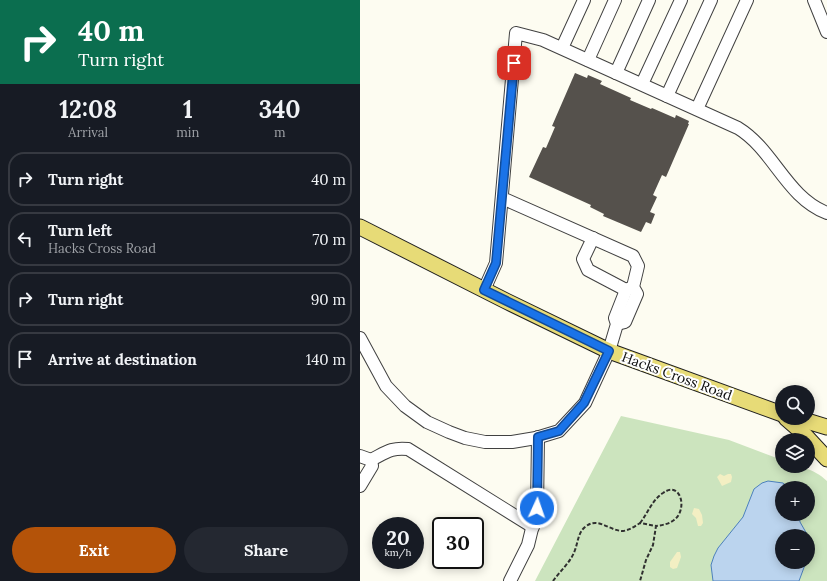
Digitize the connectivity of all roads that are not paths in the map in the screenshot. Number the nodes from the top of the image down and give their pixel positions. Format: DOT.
graph roads {
  1 [pos="584,0"];
  2 [pos="615,0"];
  3 [pos="649,0"];
  4 [pos="680,0"];
  5 [pos="711,0"];
  6 [pos="747,0"];
  7 [pos="814,0"];
  8 [pos="827,32"];
  9 [pos="562,48"];
  10 [pos="588,60"];
  11 [pos="616,73"];
  12 [pos="642,84"];
  13 [pos="667,96"];
  14 [pos="696,109"];
  15 [pos="502,198"];
  16 [pos="827,213"];
  17 [pos="360,227"];
  18 [pos="593,238"];
  19 [pos="630,288"];
  20 [pos="484,290"];
  21 [pos="360,338"];
  22 [pos="609,351"];
  23 [pos="775,412"];
  24 [pos="815,423"];
  25 [pos="794,425"];
  26 [pos="827,427"];
  27 [pos="538,437"];
  28 [pos="365,458"];
  29 [pos="827,459"];
  30 [pos="360,486"];
  31 [pos="533,527"];
  32 [pos="510,581"];
  1 -- 9 [label="street"];
  2 -- 10 [label="street"];
  3 -- 11 [label="street"];
  4 -- 12 [label="street"];
  5 -- 13 [label="street"];
  6 -- 14 [label="street"];
  7 -- 8 [label="street"];
  9 -- 10 [label="street"];
  9 -- 15 [label="street"];
  10 -- 11 [label="street"];
  11 -- 12 [label="street"];
  12 -- 13 [label="street"];
  13 -- 14 [label="street"];
  14 -- 16 [label="street"];
  15 -- 18 [label="street"];
  15 -- 20 [label="street"];
  17 -- 20 [label="main road, Hacks Cross Road"];
  18 -- 19 [label="street"];
  18 -- 19 [label="street"];
  19 -- 22 [label="street"];
  20 -- 22 [label="main road, Hacks Cross Road"];
  21 -- 27 [label="street"];
  22 -- 23 [label="main road, Hacks Cross Road"];
  22 -- 27 [label="street"];
  24 -- 26 [label="main road"];
  25 -- 29 [label="main road"];
  27 -- 31 [label="street"];
  28 -- 30 [label="street"];
  28 -- 31 [label="street"];
  31 -- 32 [label="street"];
}
